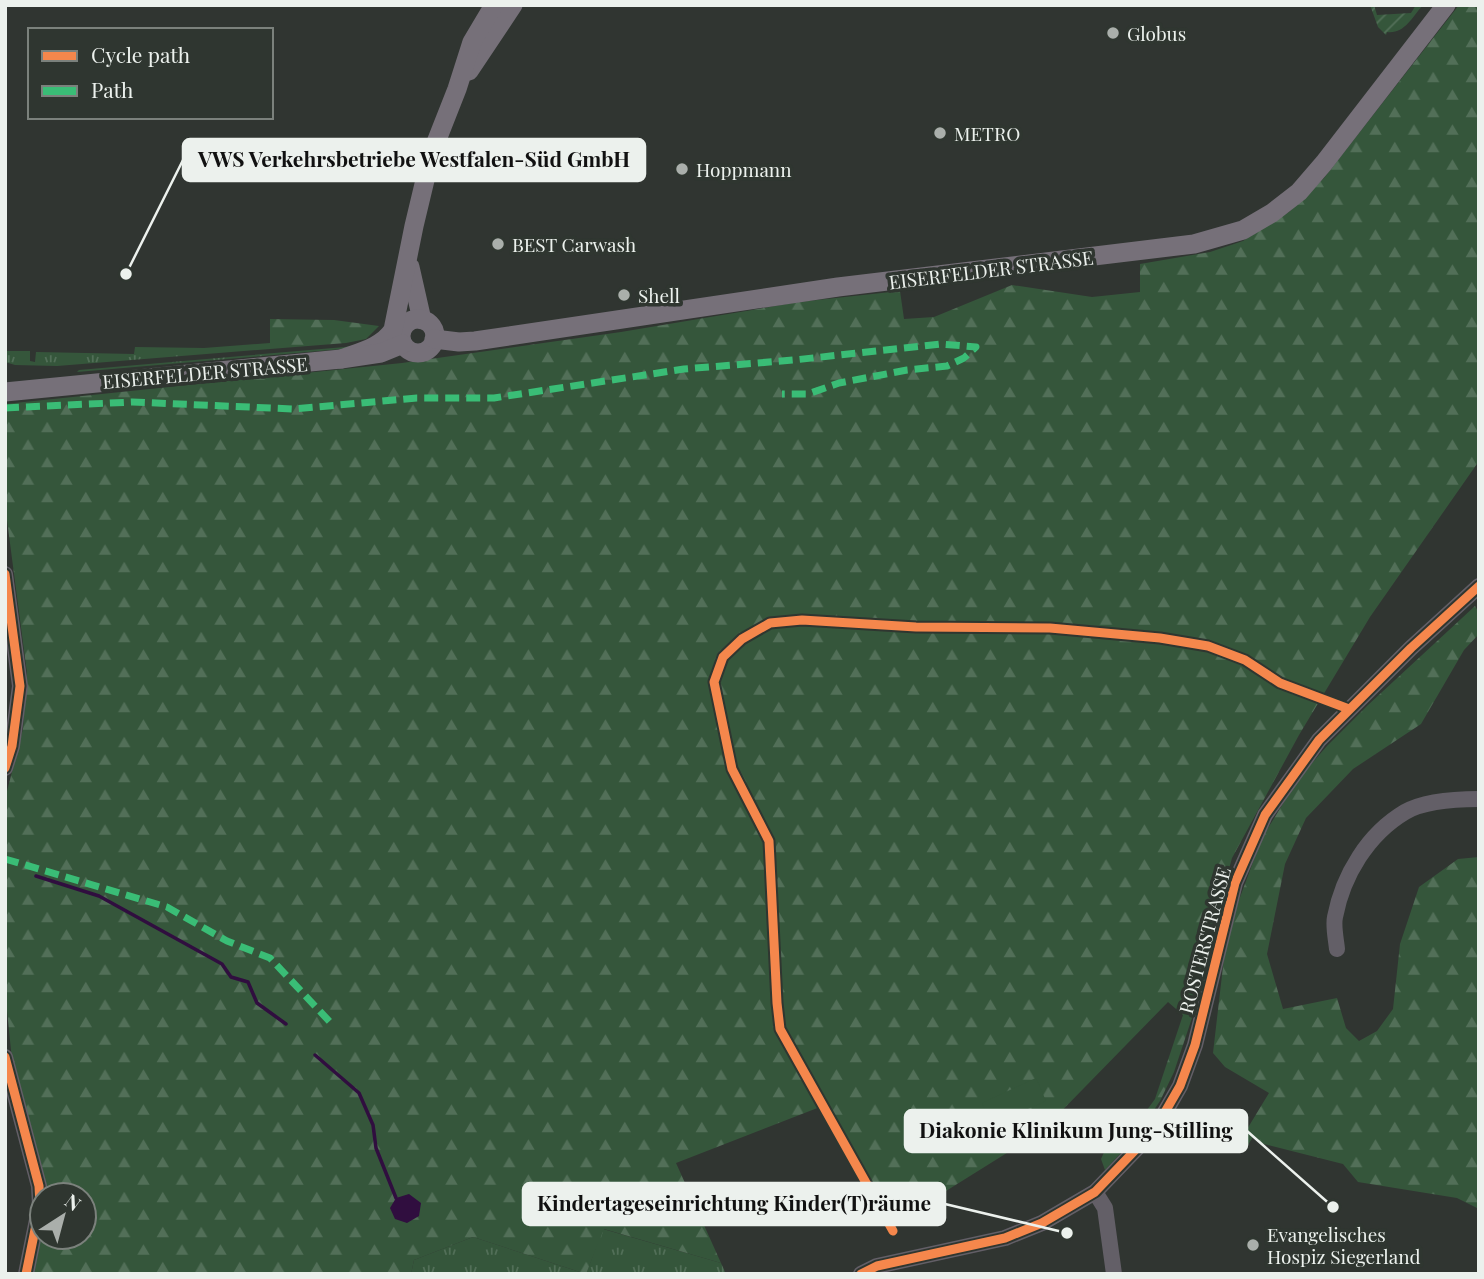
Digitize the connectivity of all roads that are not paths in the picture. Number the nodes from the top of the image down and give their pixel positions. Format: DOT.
graph roads {
  1 [pos="1446,5"];
  2 [pos="507,6"];
  3 [pos="409,259"];
  4 [pos="416,321"];
  5 [pos="435,339"];
  6 [pos="402,344"];
  7 [pos="341,359"];
  8 [pos="5,377"];
  9 [pos="33,389"];
  10 [pos="5,392"];
  11 [pos="5,575"];
  12 [pos="1479,586"];
  13 [pos="5,768"];
  14 [pos="1479,799"];
  15 [pos="1337,949"];
  16 [pos="5,1057"];
  17 [pos="1095,1192"];
  18 [pos="26,1274"];
  19 [pos="861,1274"];
  20 [pos="1114,1274"];
  1 -- 5 [label="main road, EISERFELDER STRASSE"];
  2 -- 3 [label="main road"];
  3 -- 4 [label="main road"];
  3 -- 7 [label="main road"];
  4 -- 5 [label="main road"];
  4 -- 6 [label="main road"];
  5 -- 6 [label="main road, EISERFELDER STRASSE"];
  6 -- 7 [label="main road, EISERFELDER STRASSE"];
  7 -- 9 [label="main road, EISERFELDER STRASSE"];
  8 -- 9 [label="main road"];
  9 -- 10 [label="main road, EISERFELDER STRASSE"];
  11 -- 13 [label="street"];
  12 -- 17 [label="street, ROSTERSTRASSE"];
  14 -- 15 [label="street"];
  16 -- 18 [label="street"];
  17 -- 19 [label="street, ROSTERSTRASSE"];
  17 -- 20 [label="street"];
}
